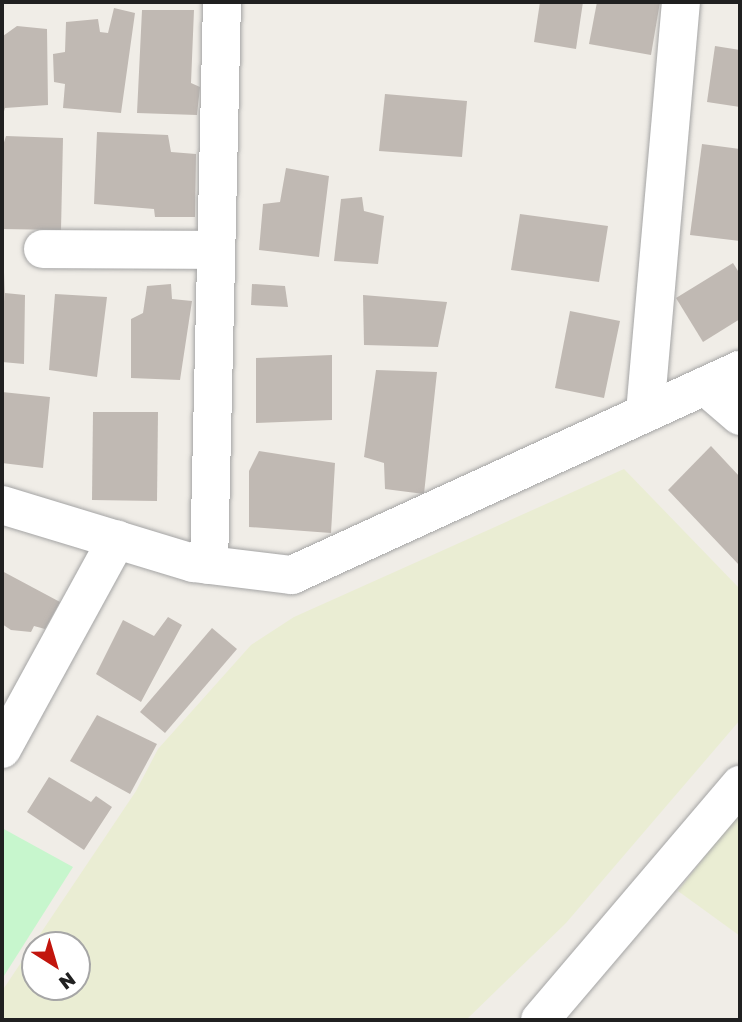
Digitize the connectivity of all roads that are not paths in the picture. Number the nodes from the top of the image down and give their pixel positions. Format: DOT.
graph roads {
  1 [pos="222,2"];
  2 [pos="681,2"];
  3 [pos="43,249"];
  4 [pos="216,250"];
  5 [pos="740,370"];
  6 [pos="705,386"];
  7 [pos="645,413"];
  8 [pos="740,416"];
  9 [pos="2,505"];
  10 [pos="117,539"];
  11 [pos="209,565"];
  12 [pos="2,749"];
  13 [pos="740,785"];
  14 [pos="596,960"];
  15 [pos="540,1020"];
  16 [pos="568,1020"];
  1 -- 4 [label="street"];
  2 -- 7 [label="street"];
  3 -- 4 [label="street"];
  4 -- 11 [label="street"];
  5 -- 6 [label="street"];
  6 -- 7 [label="street"];
  6 -- 8 [label="street"];
  7 -- 11 [label="street"];
  9 -- 10 [label="street"];
  10 -- 11 [label="street"];
  10 -- 12 [label="street"];
  13 -- 14 [label="street"];
  14 -- 15 [label="street"];
  14 -- 16 [label="street"];
}
